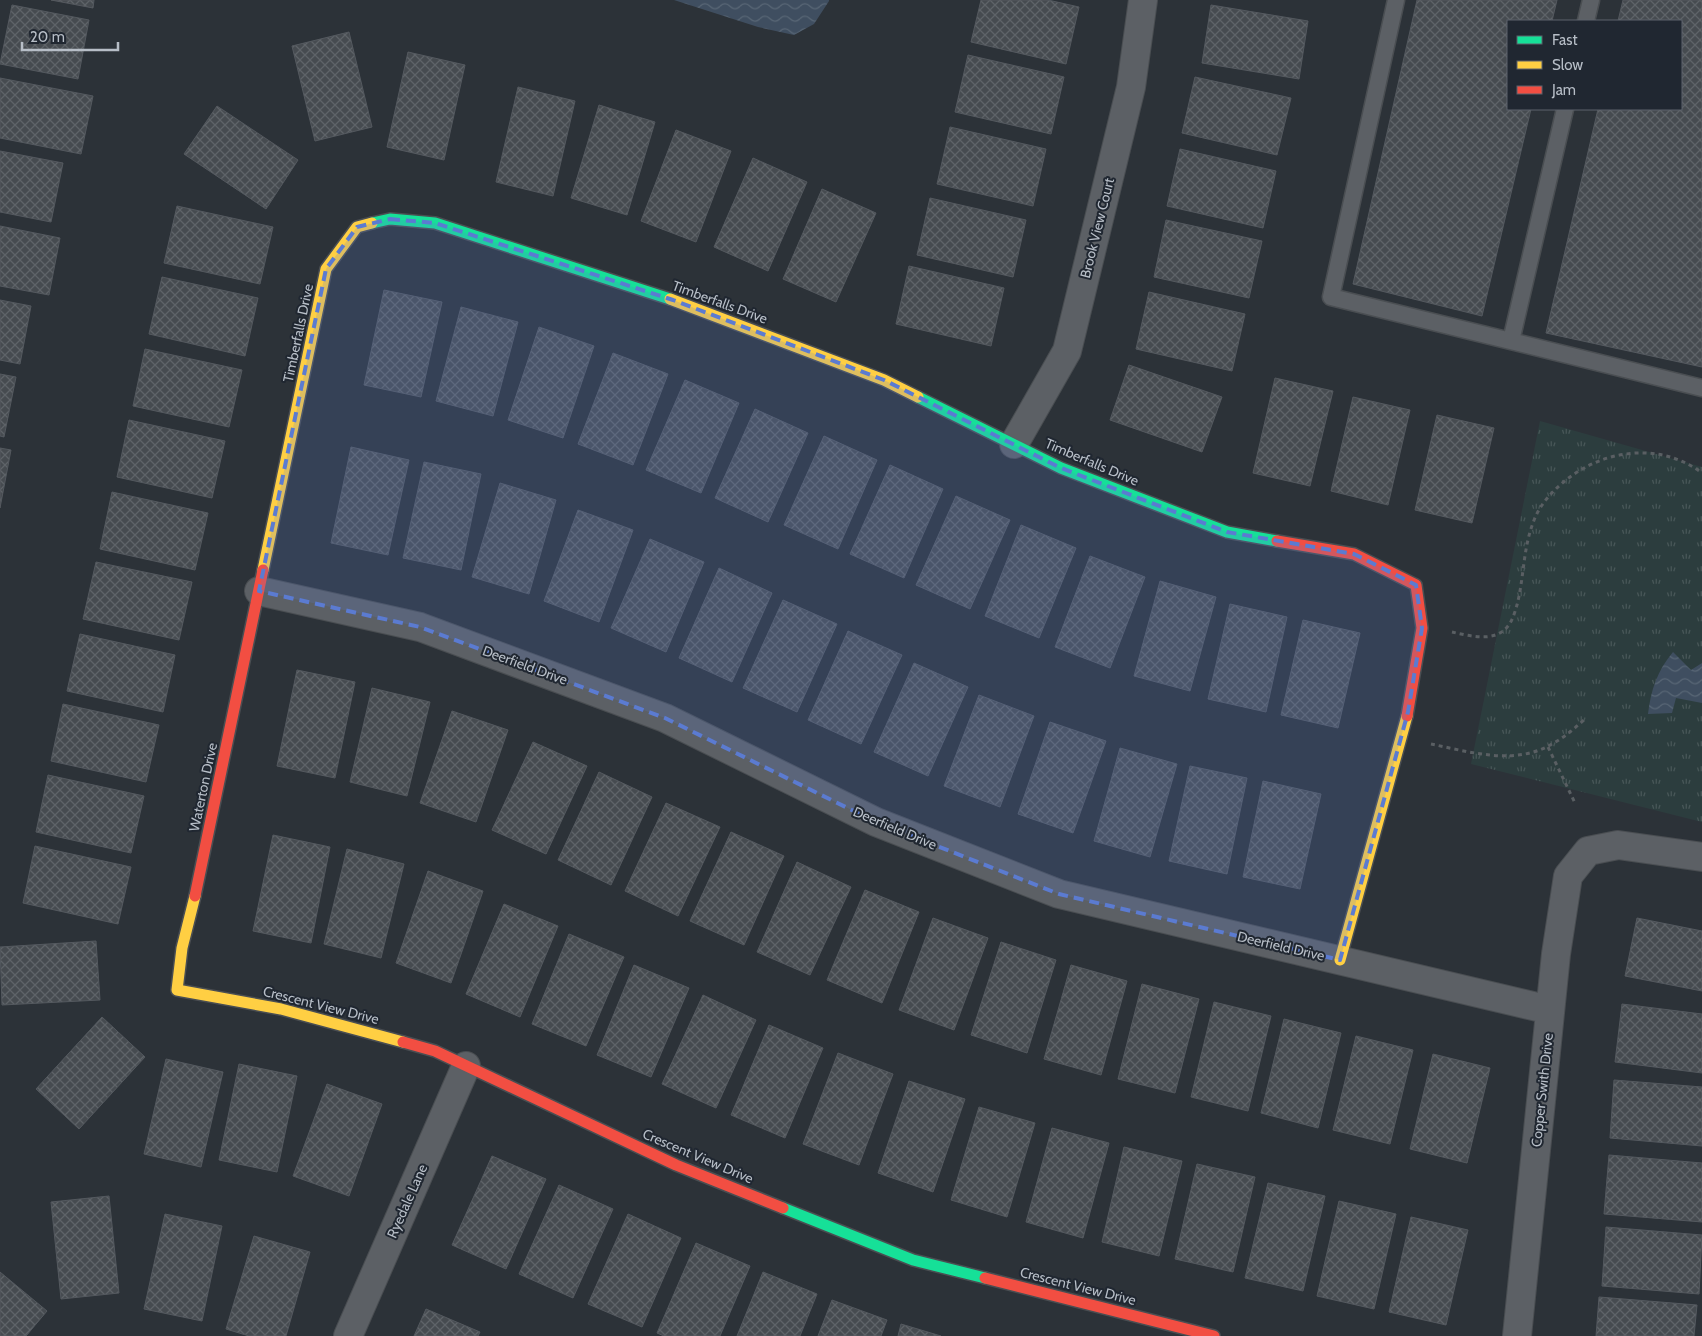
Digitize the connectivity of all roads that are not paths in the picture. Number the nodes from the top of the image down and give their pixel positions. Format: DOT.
graph roads {
  1 [pos="1143,0"];
  2 [pos="1396,0"];
  3 [pos="1591,0"];
  4 [pos="1586,20"];
  5 [pos="1565,110"];
  6 [pos="1510,341"];
  7 [pos="1702,388"];
  8 [pos="1014,444"];
  9 [pos="259,591"];
  10 [pos="1702,858"];
  11 [pos="1340,960"];
  12 [pos="177,990"];
  13 [pos="1550,1010"];
  14 [pos="466,1066"];
  15 [pos="348,1336"];
  16 [pos="1214,1336"];
  17 [pos="1517,1336"];
  1 -- 8 [label="street, Brook View Court"];
  2 -- 6 [label="lane"];
  3 -- 4 [label="lane"];
  5 -- 6 [label="lane"];
  6 -- 7 [label="lane"];
  8 -- 9 [label="street, Timberfalls Drive"];
  8 -- 11 [label="street, Timberfalls Drive"];
  9 -- 11 [label="street, Deerfield Drive"];
  9 -- 12 [label="street, Waterton Drive"];
  10 -- 13 [label="street, Copper Swith Drive"];
  11 -- 13 [label="street, Deerfield Drive"];
  12 -- 14 [label="street, Crescent View Drive"];
  13 -- 17 [label="street, Copper Swith Drive"];
  14 -- 15 [label="street, Ryedale Lane"];
  14 -- 16 [label="street, Crescent View Drive"];
}
